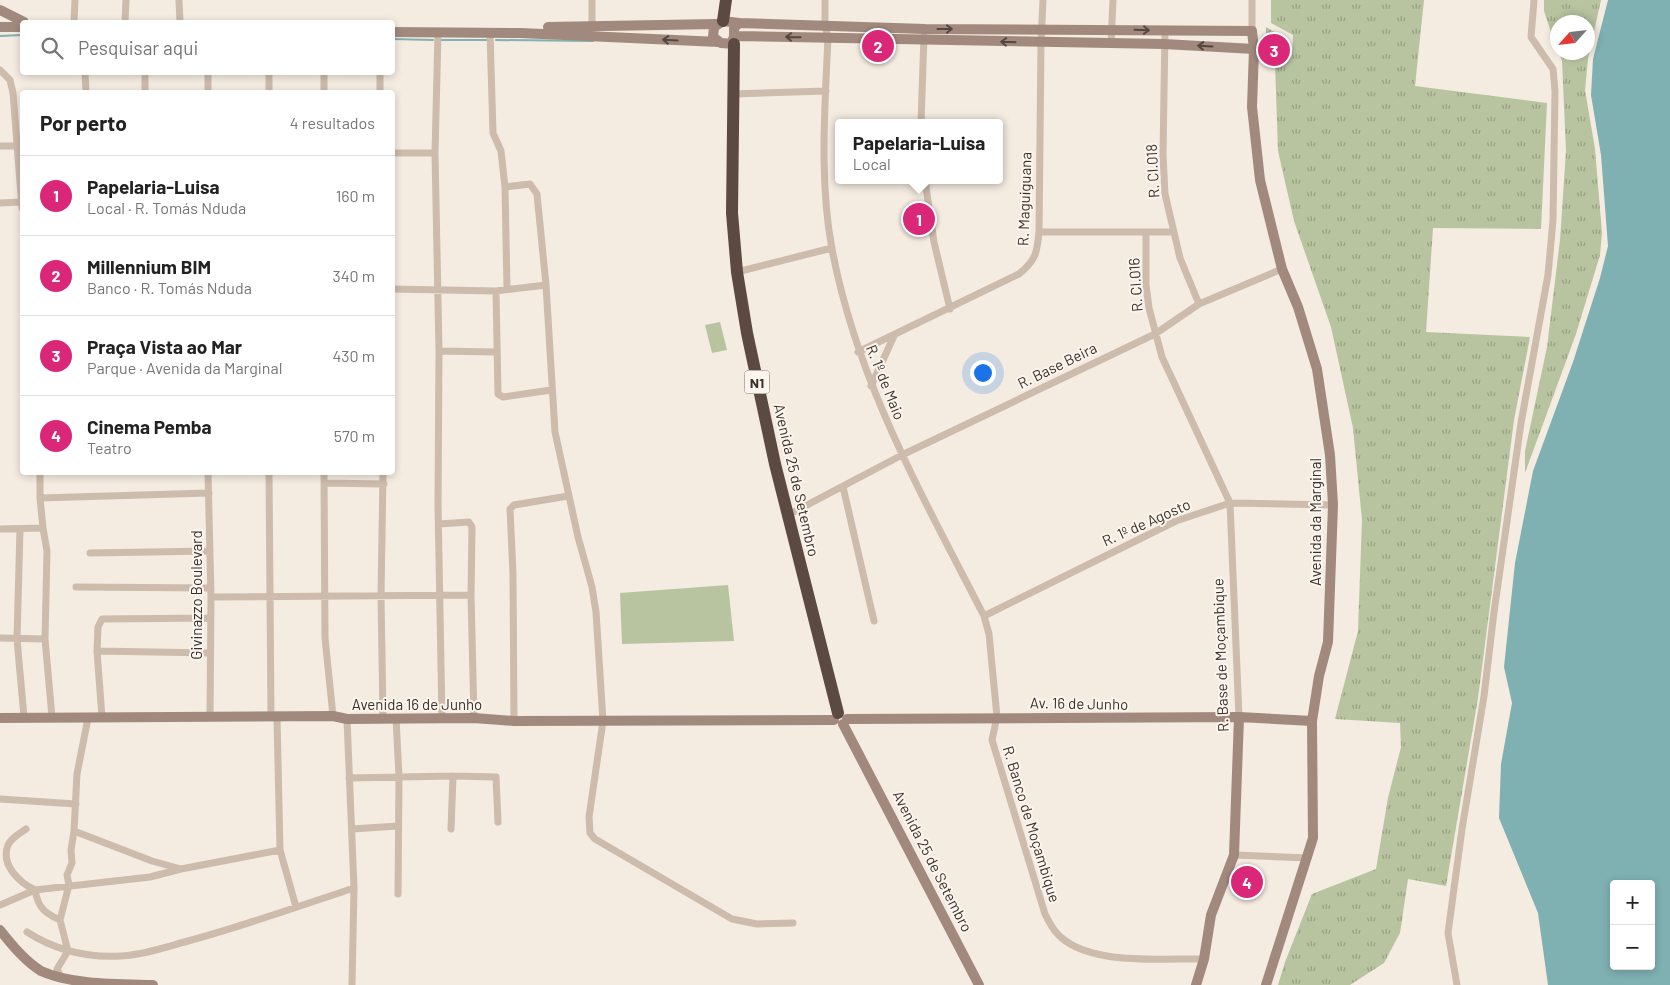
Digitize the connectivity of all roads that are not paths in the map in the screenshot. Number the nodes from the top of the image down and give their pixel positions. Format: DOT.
graph roads {
  1 [pos="75,0"];
  2 [pos="126,0"];
  3 [pos="179,0"];
  4 [pos="592,0"];
  5 [pos="726,0"];
  6 [pos="825,0"];
  7 [pos="1043,0"];
  8 [pos="1113,0"];
  9 [pos="1252,0"];
  10 [pos="1534,0"];
  11 [pos="0,10"];
  12 [pos="20,20"];
  13 [pos="74,20"];
  14 [pos="125,20"];
  15 [pos="180,20"];
  16 [pos="719,23"];
  17 [pos="739,23"];
  18 [pos="825,26"];
  19 [pos="0,27"];
  20 [pos="20,27"];
  21 [pos="592,27"];
  22 [pos="925,29"];
  23 [pos="1042,29"];
  24 [pos="1112,29"];
  25 [pos="1165,31"];
  26 [pos="1252,31"];
  27 [pos="395,32"];
  28 [pos="621,32"];
  29 [pos="438,33"];
  30 [pos="490,33"];
  31 [pos="520,33"];
  32 [pos="828,37"];
  33 [pos="736,40"];
  34 [pos="924,40"];
  35 [pos="719,42"];
  36 [pos="1040,43"];
  37 [pos="1111,44"];
  38 [pos="1164,44"];
  39 [pos="1254,49"];
  40 [pos="0,70"];
  41 [pos="85,75"];
  42 [pos="145,75"];
  43 [pos="208,75"];
  44 [pos="269,75"];
  45 [pos="324,75"];
  46 [pos="380,75"];
  47 [pos="86,90"];
  48 [pos="145,90"];
  49 [pos="208,90"];
  50 [pos="269,90"];
  51 [pos="324,90"];
  52 [pos="380,90"];
  53 [pos="826,92"];
  54 [pos="733,94"];
  55 [pos="921,119"];
  56 [pos="0,146"];
  57 [pos="20,146"];
  58 [pos="395,153"];
  59 [pos="434,154"];
  60 [pos="927,184"];
  61 [pos="505,186"];
  62 [pos="0,203"];
  63 [pos="20,205"];
  64 [pos="1039,232"];
  65 [pos="1173,232"];
  66 [pos="1146,234"];
  67 [pos="832,248"];
  68 [pos="1282,269"];
  69 [pos="737,272"];
  70 [pos="546,285"];
  71 [pos="438,288"];
  72 [pos="395,289"];
  73 [pos="507,289"];
  74 [pos="496,291"];
  75 [pos="1199,304"];
  76 [pos="950,309"];
  77 [pos="1155,334"];
  78 [pos="894,336"];
  79 [pos="439,351"];
  80 [pos="495,352"];
  81 [pos="858,352"];
  82 [pos="871,386"];
  83 [pos="551,390"];
  84 [pos="902,455"];
  85 [pos="40,475"];
  86 [pos="208,475"];
  87 [pos="269,475"];
  88 [pos="324,475"];
  89 [pos="383,475"];
  90 [pos="324,483"];
  91 [pos="384,484"];
  92 [pos="844,487"];
  93 [pos="209,492"];
  94 [pos="568,496"];
  95 [pos="40,498"];
  96 [pos="1230,504"];
  97 [pos="1333,504"];
  98 [pos="788,515"];
  99 [pos="439,524"];
  100 [pos="43,528"];
  101 [pos="0,529"];
  102 [pos="20,529"];
  103 [pos="210,551"];
  104 [pos="90,553"];
  105 [pos="76,587"];
  106 [pos="211,588"];
  107 [pos="471,595"];
  108 [pos="325,596"];
  109 [pos="440,596"];
  110 [pos="211,597"];
  111 [pos="269,597"];
  112 [pos="381,597"];
  113 [pos="984,616"];
  114 [pos="210,618"];
  115 [pos="874,621"];
  116 [pos="0,638"];
  117 [pos="17,639"];
  118 [pos="45,639"];
  119 [pos="98,651"];
  120 [pos="210,653"];
  121 [pos="333,716"];
  122 [pos="24,717"];
  123 [pos="52,717"];
  124 [pos="102,717"];
  125 [pos="384,717"];
  126 [pos="996,717"];
  127 [pos="1239,717"];
  128 [pos="0,718"];
  129 [pos="88,718"];
  130 [pos="210,718"];
  131 [pos="274,718"];
  132 [pos="396,718"];
  133 [pos="474,718"];
  134 [pos="347,719"];
  135 [pos="442,719"];
  136 [pos="841,719"];
  137 [pos="514,721"];
  138 [pos="604,721"];
  139 [pos="1312,721"];
  140 [pos="453,776"];
  141 [pos="399,777"];
  142 [pos="349,778"];
  143 [pos="0,799"];
  144 [pos="76,804"];
  145 [pos="498,822"];
  146 [pos="398,826"];
  147 [pos="352,828"];
  148 [pos="26,829"];
  149 [pos="451,829"];
  150 [pos="74,831"];
  151 [pos="280,850"];
  152 [pos="1234,855"];
  153 [pos="1308,858"];
  154 [pos="181,869"];
  155 [pos="69,885"];
  156 [pos="354,888"];
  157 [pos="35,890"];
  158 [pos="398,894"];
  159 [pos="0,905"];
  160 [pos="296,907"];
  161 [pos="60,920"];
  162 [pos="793,923"];
  163 [pos="0,930"];
  164 [pos="27,932"];
  165 [pos="68,951"];
  166 [pos="1204,959"];
  167 [pos="62,980"];
  168 [pos="153,985"];
  169 [pos="352,985"];
  170 [pos="980,985"];
  171 [pos="1196,985"];
  172 [pos="1266,985"];
  173 [pos="1457,985"];
  1 -- 13 [label="street"];
  2 -- 14 [label="street"];
  3 -- 15 [label="street"];
  4 -- 21 [label="street"];
  5 -- 16 [label="highway"];
  6 -- 18 [label="street"];
  7 -- 23 [label="street, R. Maguiguana"];
  8 -- 24 [label="street"];
  9 -- 26 [label="street, Avenida da Marginal"];
  10 -- 173 [label="street"];
  11 -- 12 [label="street"];
  16 -- 17 [label="street"];
  16 -- 28 [label="street"];
  16 -- 35 [label="street"];
  17 -- 18 [label="street"];
  17 -- 33 [label="street"];
  18 -- 22 [label="street"];
  18 -- 32 [label="street, R. 1º de Maio"];
  19 -- 20 [label="street"];
  21 -- 28 [label="street"];
  21 -- 31 [label="street"];
  22 -- 23 [label="street, one-way"];
  22 -- 34 [label="street"];
  23 -- 24 [label="street"];
  23 -- 36 [label="street, R. Maguiguana"];
  24 -- 25 [label="street, one-way"];
  24 -- 37 [label="street"];
  25 -- 26 [label="street"];
  25 -- 38 [label="street, R. CI.018"];
  26 -- 39 [label="street, Avenida da Marginal"];
  27 -- 29 [label="street"];
  28 -- 31 [label="street"];
  35 -- 28 [label="street, one-way"];
  29 -- 30 [label="street"];
  29 -- 59 [label="street"];
  30 -- 31 [label="street"];
  30 -- 61 [label="street"];
  32 -- 33 [label="street, one-way"];
  32 -- 34 [label="street"];
  32 -- 53 [label="street, R. 1º de Maio"];
  33 -- 35 [label="street"];
  33 -- 54 [label="highway, Avenida 25 de Setembro / N1"];
  36 -- 34 [label="street, one-way"];
  34 -- 55 [label="street"];
  36 -- 37 [label="street"];
  36 -- 64 [label="street, R. Maguiguana"];
  37 -- 38 [label="street"];
  39 -- 38 [label="street, one-way"];
  38 -- 65 [label="street, R. CI.018"];
  39 -- 68 [label="street, Avenida da Marginal"];
  40 -- 57 [label="street"];
  41 -- 47 [label="street"];
  42 -- 48 [label="street"];
  43 -- 49 [label="street"];
  44 -- 50 [label="street"];
  45 -- 51 [label="street"];
  46 -- 52 [label="street"];
  53 -- 54 [label="street"];
  53 -- 67 [label="street, R. 1º de Maio"];
  54 -- 69 [label="highway, Avenida 25 de Setembro / N1"];
  56 -- 57 [label="street"];
  58 -- 59 [label="street"];
  59 -- 71 [label="street"];
  60 -- 76 [label="street"];
  61 -- 70 [label="street"];
  61 -- 73 [label="street"];
  62 -- 63 [label="street"];
  64 -- 66 [label="street"];
  64 -- 76 [label="street, R. Maguiguana"];
  65 -- 66 [label="street"];
  65 -- 75 [label="street, R. CI.018"];
  66 -- 77 [label="street, R. CI.016"];
  67 -- 69 [label="street"];
  67 -- 81 [label="street, R. 1º de Maio"];
  68 -- 75 [label="street, R. Base Beira"];
  68 -- 97 [label="street, Avenida da Marginal"];
  69 -- 98 [label="highway, Avenida 25 de Setembro / N1"];
  70 -- 73 [label="street"];
  70 -- 83 [label="street"];
  71 -- 72 [label="street"];
  71 -- 74 [label="street"];
  71 -- 79 [label="street"];
  73 -- 74 [label="street"];
  74 -- 80 [label="street"];
  75 -- 77 [label="street, R. Base Beira"];
  76 -- 78 [label="street, R. Maguiguana"];
  77 -- 84 [label="street, R. Base Beira"];
  77 -- 96 [label="street, R. Base de Moçambique"];
  78 -- 81 [label="street, R. Maguiguana"];
  78 -- 82 [label="street"];
  79 -- 80 [label="street"];
  79 -- 99 [label="street"];
  80 -- 83 [label="street"];
  81 -- 82 [label="street, R. 1º de Maio"];
  82 -- 84 [label="street, R. 1º de Maio"];
  83 -- 94 [label="street"];
  84 -- 92 [label="street, R. Base Beira"];
  84 -- 113 [label="street, R. 1º de Maio"];
  85 -- 95 [label="street"];
  86 -- 93 [label="street, Givinazzo Boulevard"];
  87 -- 111 [label="street"];
  88 -- 90 [label="street"];
  89 -- 91 [label="street"];
  90 -- 91 [label="street"];
  90 -- 108 [label="street"];
  91 -- 112 [label="street"];
  92 -- 98 [label="street, R. Base Beira"];
  92 -- 115 [label="street"];
  93 -- 95 [label="street"];
  93 -- 103 [label="street, Givinazzo Boulevard"];
  94 -- 137 [label="street"];
  94 -- 138 [label="street"];
  95 -- 100 [label="street"];
  96 -- 97 [label="street, R. 1º de Agosto"];
  96 -- 113 [label="street, R. 1º de Agosto"];
  96 -- 127 [label="street, R. Base de Moçambique"];
  97 -- 139 [label="street, Avenida da Marginal"];
  98 -- 136 [label="highway, Avenida 25 de Setembro / N1"];
  99 -- 107 [label="street"];
  99 -- 109 [label="street"];
  100 -- 102 [label="street"];
  100 -- 118 [label="street"];
  101 -- 102 [label="street"];
  102 -- 117 [label="street"];
  103 -- 104 [label="street"];
  103 -- 106 [label="street, Givinazzo Boulevard"];
  105 -- 106 [label="street"];
  106 -- 110 [label="street, Givinazzo Boulevard"];
  107 -- 109 [label="street"];
  107 -- 133 [label="street"];
  108 -- 111 [label="street"];
  108 -- 112 [label="street"];
  108 -- 121 [label="street"];
  109 -- 112 [label="street"];
  109 -- 135 [label="street"];
  110 -- 111 [label="street"];
  110 -- 114 [label="street, Givinazzo Boulevard"];
  111 -- 131 [label="street"];
  112 -- 125 [label="street"];
  113 -- 126 [label="street, R. 1º de Maio"];
  114 -- 119 [label="street"];
  114 -- 120 [label="street, Givinazzo Boulevard"];
  116 -- 117 [label="street"];
  117 -- 118 [label="street"];
  117 -- 122 [label="street"];
  118 -- 123 [label="street"];
  119 -- 120 [label="street"];
  119 -- 124 [label="street"];
  120 -- 130 [label="street, Givinazzo Boulevard"];
  121 -- 131 [label="street, Avenida 16 de Junho"];
  121 -- 134 [label="street, Avenida 16 de Junho"];
  122 -- 123 [label="street, Avenida 16 de Junho"];
  122 -- 128 [label="street, Avenida 16 de Junho"];
  123 -- 129 [label="street, Avenida 16 de Junho"];
  124 -- 129 [label="street, Avenida 16 de Junho"];
  124 -- 130 [label="street, Avenida 16 de Junho"];
  125 -- 132 [label="street, Avenida 16 de Junho"];
  125 -- 134 [label="street, Avenida 16 de Junho"];
  126 -- 127 [label="street, Av. 16 de Junho"];
  126 -- 136 [label="street, Av. 16 de Junho"];
  126 -- 166 [label="street, R. Banco de Moçambique"];
  127 -- 139 [label="street, Av. 16 de Junho"];
  127 -- 152 [label="street, R. Base de Moçambique"];
  129 -- 144 [label="street"];
  130 -- 131 [label="street, Avenida 16 de Junho"];
  131 -- 151 [label="street"];
  132 -- 135 [label="street, Avenida 16 de Junho"];
  132 -- 141 [label="street"];
  133 -- 135 [label="street, Avenida 16 de Junho"];
  133 -- 137 [label="street, Avenida 16 de Junho"];
  134 -- 142 [label="street"];
  136 -- 138 [label="street, Avenida 16 de Junho"];
  136 -- 170 [label="street, Avenida 25 de Setembro / N1"];
  137 -- 138 [label="street, Avenida 16 de Junho"];
  138 -- 162 [label="street"];
  139 -- 153 [label="street, Avenida da Marginal"];
  140 -- 141 [label="street"];
  140 -- 145 [label="street"];
  140 -- 149 [label="street"];
  141 -- 142 [label="street"];
  141 -- 146 [label="street"];
  142 -- 147 [label="street"];
  143 -- 144 [label="street"];
  144 -- 150 [label="street"];
  146 -- 147 [label="street"];
  146 -- 158 [label="street"];
  147 -- 156 [label="street"];
  148 -- 157 [label="street"];
  150 -- 154 [label="street"];
  150 -- 155 [label="street"];
  151 -- 154 [label="street"];
  151 -- 160 [label="street"];
  152 -- 153 [label="street"];
  152 -- 166 [label="street, R. Base de Moçambique"];
  153 -- 172 [label="street, Avenida da Marginal"];
  154 -- 155 [label="street"];
  155 -- 157 [label="street"];
  155 -- 161 [label="street"];
  156 -- 160 [label="street"];
  156 -- 169 [label="street"];
  157 -- 159 [label="street"];
  157 -- 161 [label="street"];
  160 -- 165 [label="street"];
  161 -- 165 [label="street"];
  163 -- 167 [label="street"];
  164 -- 165 [label="street"];
  165 -- 167 [label="street"];
  166 -- 171 [label="street, R. Base de Moçambique"];
  167 -- 168 [label="street"];
}
